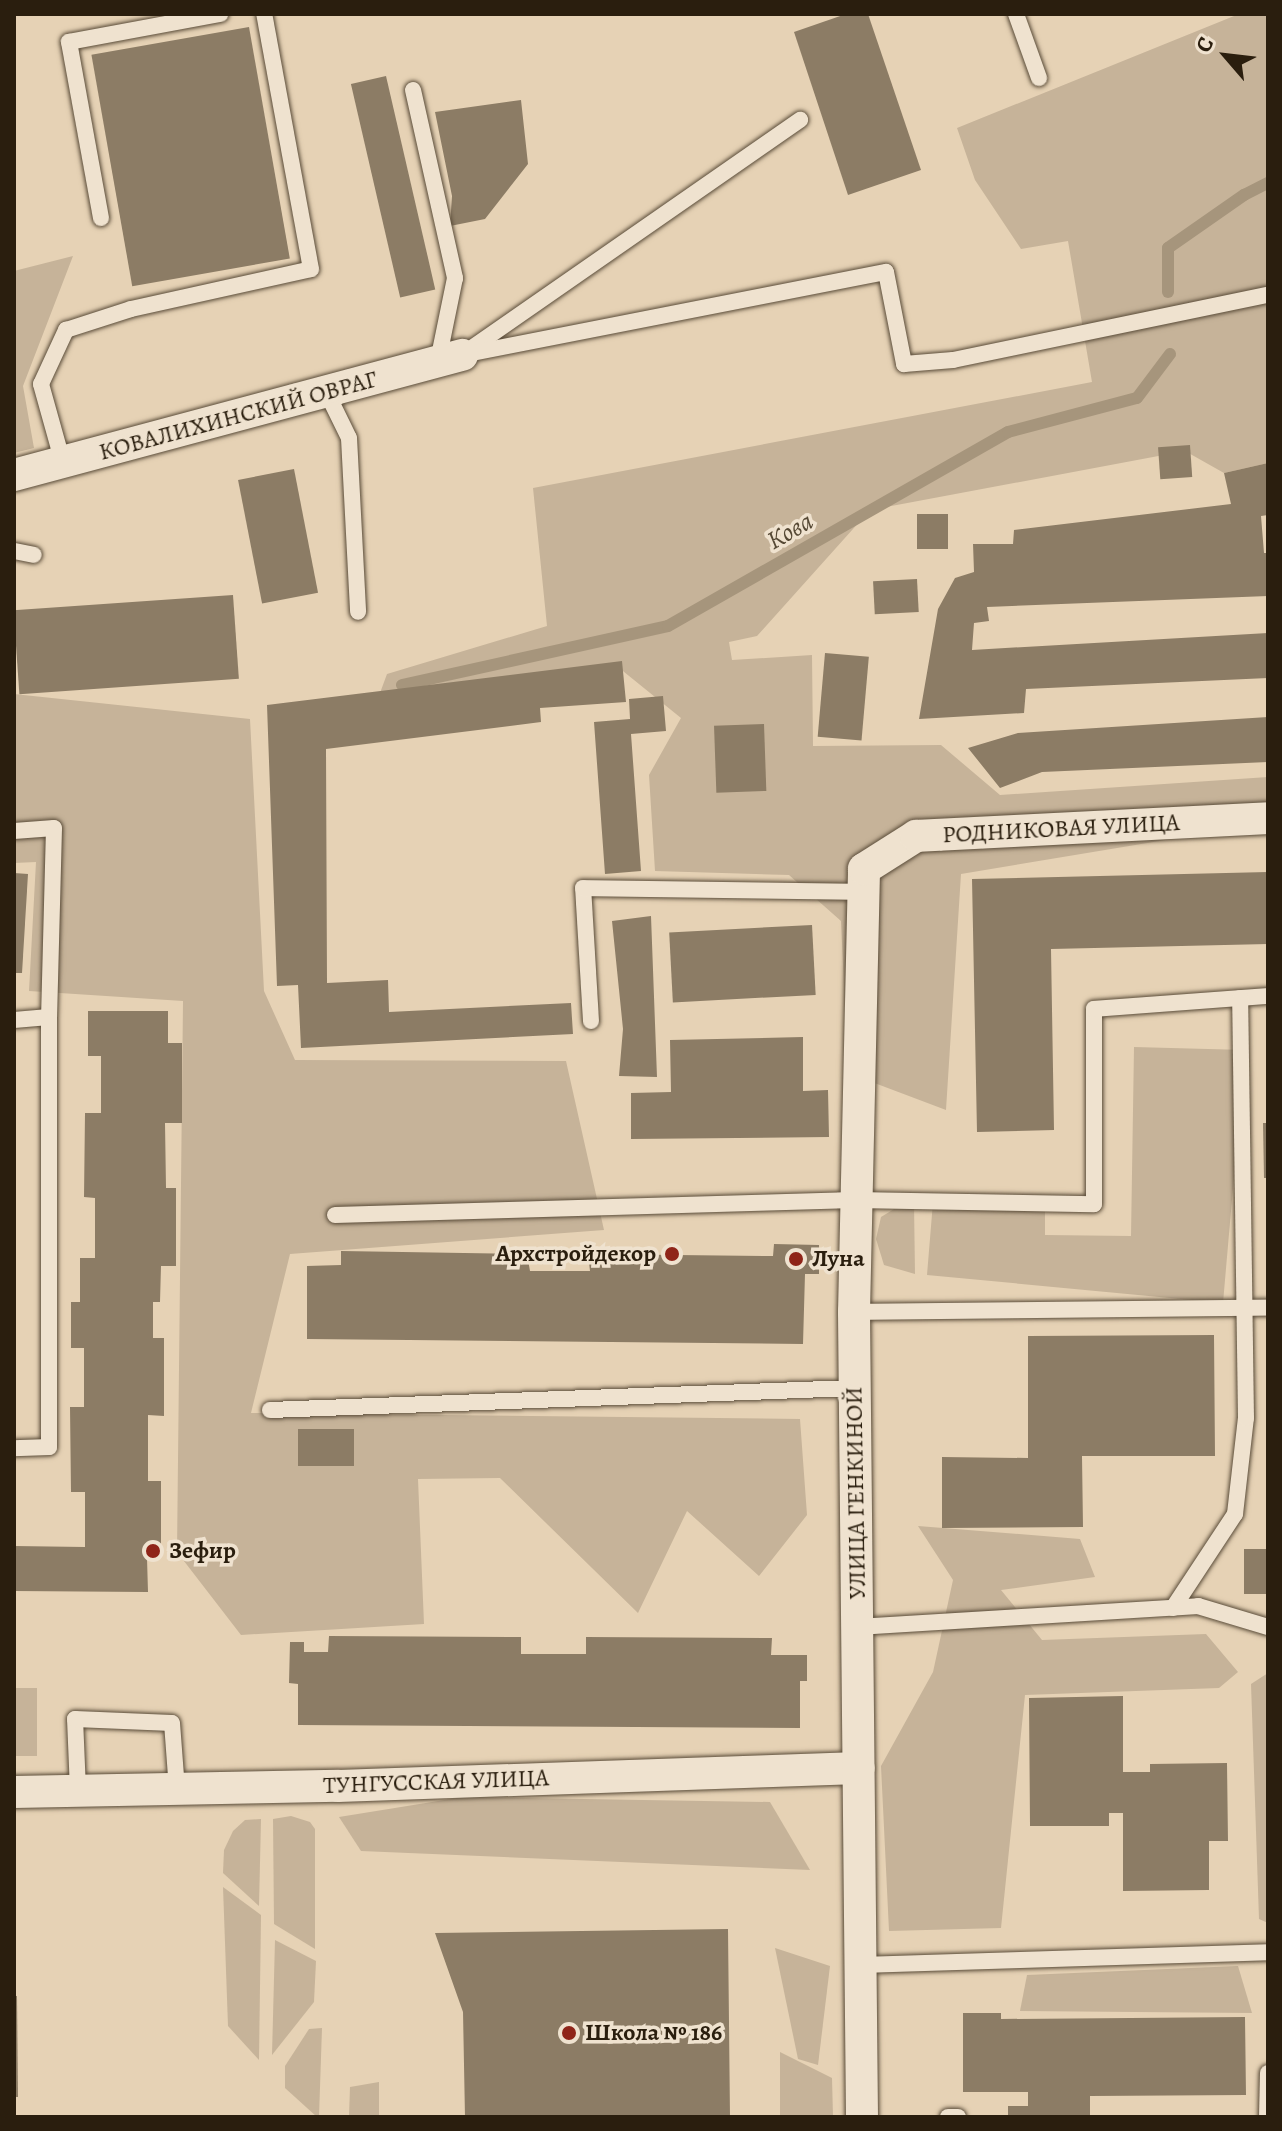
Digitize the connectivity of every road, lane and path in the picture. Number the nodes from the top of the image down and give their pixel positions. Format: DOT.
graph roads {
  1 [pos="220,14"];
  2 [pos="264,14"];
  3 [pos="1016,14"];
  4 [pos="1039,78"];
  5 [pos="413,90"];
  6 [pos="800,120"];
  7 [pos="101,218"];
  8 [pos="1268,295"];
  9 [pos="450,358"];
  10 [pos="327,393"];
  11 [pos="63,463"];
  12 [pos="14,475"];
  13 [pos="14,551"];
  14 [pos="34,555"];
  15 [pos="358,612"];
  16 [pos="1268,818"];
  17 [pos="14,831"];
  18 [pos="864,880"];
  19 [pos="1268,996"];
  20 [pos="1240,998"];
  21 [pos="49,1017"];
  22 [pos="14,1020"];
  23 [pos="591,1021"];
  24 [pos="855,1200"];
  25 [pos="335,1215"];
  26 [pos="1244,1308"];
  27 [pos="1268,1308"];
  28 [pos="854,1312"];
  29 [pos="854,1388"];
  30 [pos="270,1410"];
  31 [pos="14,1448"];
  32 [pos="1173,1608"];
  33 [pos="857,1627"];
  34 [pos="1268,1627"];
  35 [pos="859,1768"];
  36 [pos="177,1789"];
  37 [pos="78,1790"];
  38 [pos="14,1792"];
  39 [pos="1268,1952"];
  40 [pos="861,1965"];
  41 [pos="1268,2073"];
  42 [pos="862,2117"];
  43 [pos="948,2117"];
  44 [pos="958,2117"];
  45 [pos="1267,2117"];
  1 -- 7 [label="lane"];
  2 -- 11 [label="lane"];
  3 -- 4 [label="lane"];
  5 -- 9 [label="lane"];
  6 -- 9 [label="lane"];
  8 -- 9 [label="lane"];
  9 -- 10 [label="street, КОВАЛИХИНСКИЙ ОВРАГ"];
  10 -- 11 [label="street, КОВАЛИХИНСКИЙ ОВРАГ"];
  10 -- 15 [label="lane"];
  11 -- 12 [label="street, КОВАЛИХИНСКИЙ ОВРАГ"];
  13 -- 14 [label="lane"];
  16 -- 18 [label="street, РОДНИКОВАЯ УЛИЦА"];
  17 -- 21 [label="lane"];
  18 -- 23 [label="lane"];
  18 -- 24 [label="street, УЛИЦА ГЕНКИНОЙ"];
  19 -- 20 [label="lane"];
  20 -- 24 [label="lane"];
  20 -- 26 [label="lane"];
  21 -- 22 [label="lane"];
  21 -- 31 [label="lane"];
  24 -- 25 [label="lane"];
  24 -- 28 [label="street, УЛИЦА ГЕНКИНОЙ"];
  26 -- 27 [label="lane"];
  26 -- 28 [label="lane"];
  26 -- 32 [label="lane"];
  28 -- 29 [label="street, УЛИЦА ГЕНКИНОЙ"];
  29 -- 30 [label="lane"];
  29 -- 33 [label="street, УЛИЦА ГЕНКИНОЙ"];
  32 -- 33 [label="lane"];
  32 -- 34 [label="lane"];
  33 -- 35 [label="street, УЛИЦА ГЕНКИНОЙ"];
  35 -- 36 [label="street, ТУНГУССКАЯ УЛИЦА"];
  35 -- 40 [label="street, УЛИЦА ГЕНКИНОЙ"];
  36 -- 37 [label="street, ТУНГУССКАЯ УЛИЦА"];
  36 -- 37 [label="lane"];
  37 -- 38 [label="street, ТУНГУССКАЯ УЛИЦА"];
  39 -- 40 [label="lane"];
  40 -- 42 [label="street, УЛИЦА ГЕНКИНОЙ"];
  41 -- 45 [label="lane"];
  43 -- 44 [label="lane"];
}
